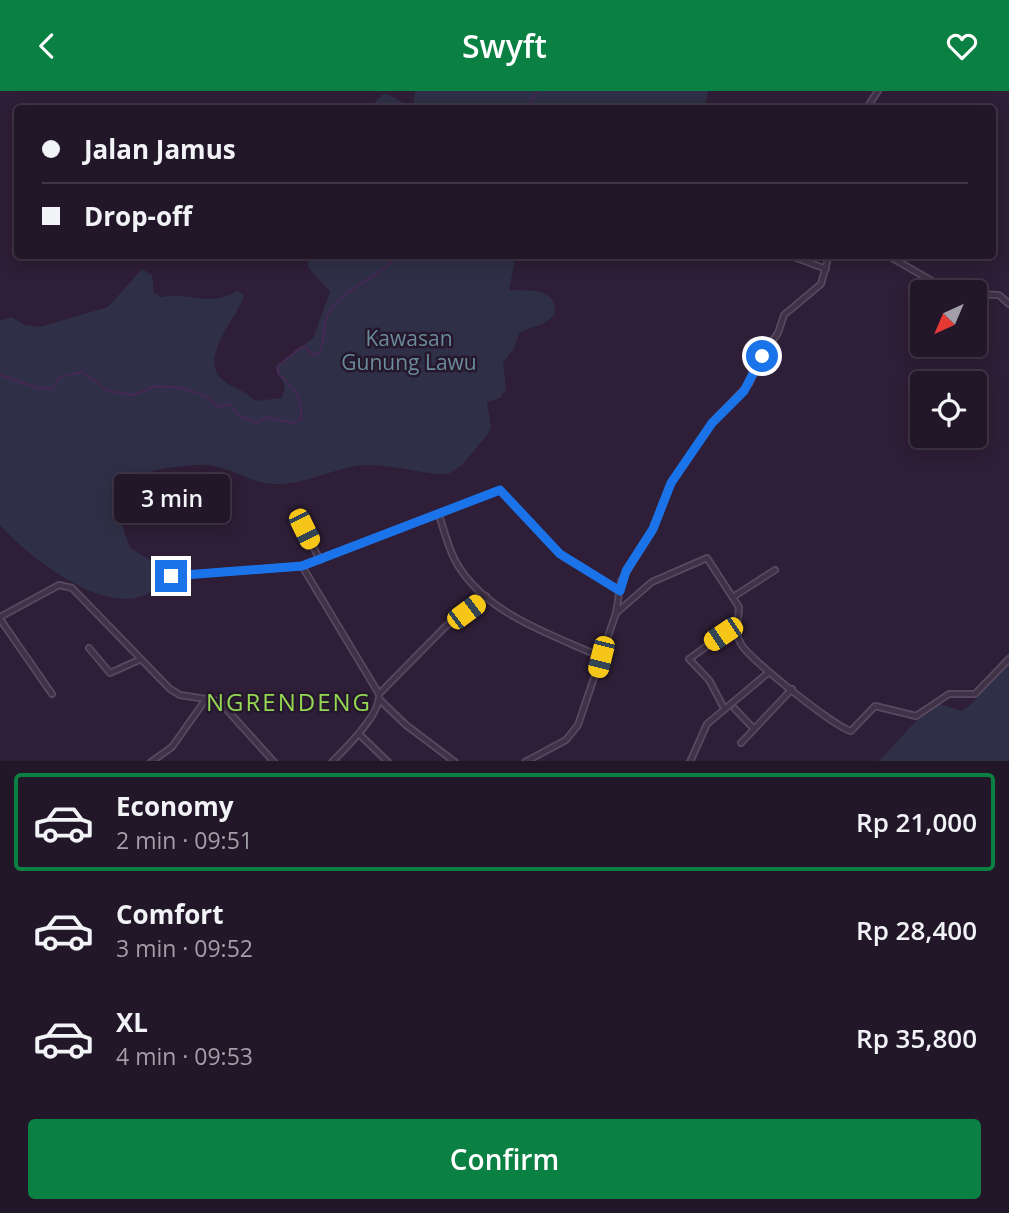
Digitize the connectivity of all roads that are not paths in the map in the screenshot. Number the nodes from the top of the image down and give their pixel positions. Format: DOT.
graph roads {
  1 [pos="800,259"];
  2 [pos="828,259"];
  3 [pos="894,259"];
  4 [pos="827,269"];
  5 [pos="930,280"];
  6 [pos="987,294"];
  7 [pos="1009,304"];
  8 [pos="439,515"];
  9 [pos="304,529"];
  10 [pos="320,560"];
  11 [pos="302,566"];
  12 [pos="775,570"];
  13 [pos="171,576"];
  14 [pos="620,591"];
  15 [pos="486,596"];
  16 [pos="733,597"];
  17 [pos="616,613"];
  18 [pos="0,618"];
  19 [pos="736,625"];
  20 [pos="89,648"];
  21 [pos="601,657"];
  22 [pos="1009,659"];
  23 [pos="139,660"];
  24 [pos="769,672"];
  25 [pos="792,689"];
  26 [pos="52,694"];
  27 [pos="379,697"];
  28 [pos="207,698"];
  29 [pos="724,708"];
  30 [pos="735,709"];
  31 [pos="754,729"];
  32 [pos="359,734"];
  33 [pos="741,743"];
  34 [pos="151,761"];
  35 [pos="274,761"];
  36 [pos="332,761"];
  37 [pos="388,761"];
  38 [pos="455,761"];
  39 [pos="524,761"];
  40 [pos="690,761"];
  1 -- 4 [label="street"];
  2 -- 4 [label="street"];
  3 -- 5 [label="street"];
  4 -- 14 [label="street"];
  6 -- 7 [label="street"];
  8 -- 10 [label="street"];
  8 -- 14 [label="street"];
  8 -- 15 [label="street"];
  9 -- 10 [label="street"];
  10 -- 11 [label="street"];
  11 -- 13 [label="street"];
  11 -- 27 [label="street"];
  12 -- 16 [label="street"];
  14 -- 17 [label="street"];
  15 -- 21 [label="street"];
  15 -- 27 [label="street"];
  16 -- 17 [label="street"];
  16 -- 19 [label="street"];
  17 -- 21 [label="street"];
  18 -- 23 [label="street"];
  18 -- 26 [label="street"];
  19 -- 24 [label="street"];
  19 -- 29 [label="street"];
  20 -- 23 [label="street"];
  21 -- 39 [label="street"];
  22 -- 25 [label="street"];
  23 -- 28 [label="street"];
  24 -- 25 [label="street"];
  24 -- 29 [label="street"];
  25 -- 31 [label="street"];
  27 -- 32 [label="street"];
  27 -- 38 [label="street"];
  28 -- 34 [label="street"];
  28 -- 35 [label="street"];
  29 -- 40 [label="street"];
  30 -- 31 [label="street"];
  31 -- 33 [label="street"];
  32 -- 36 [label="street"];
  32 -- 37 [label="street"];
}
